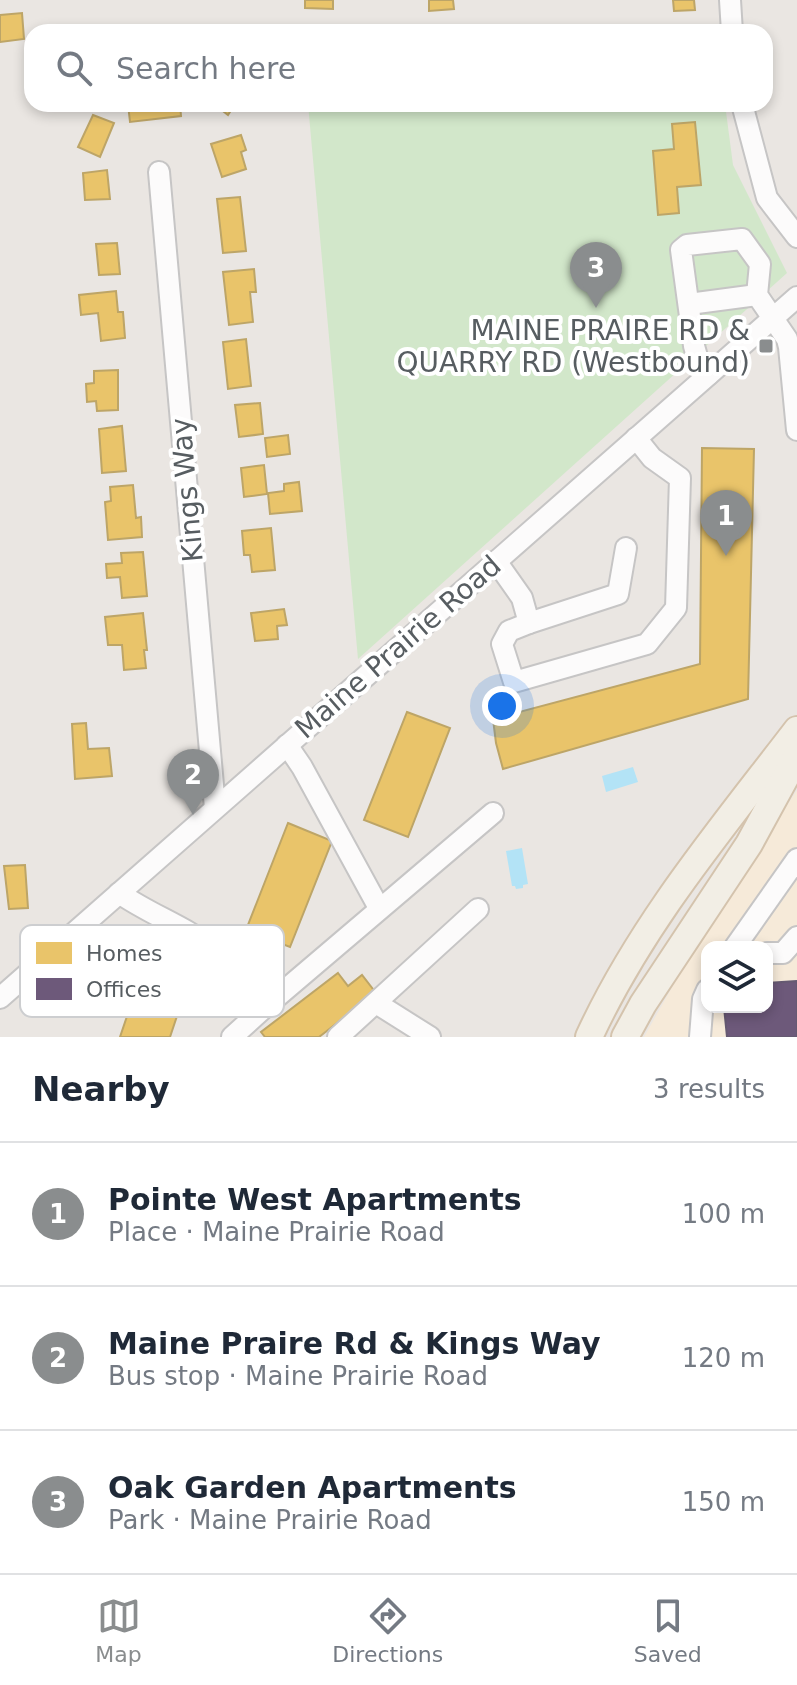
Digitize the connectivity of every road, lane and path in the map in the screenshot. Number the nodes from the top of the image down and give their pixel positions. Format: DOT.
graph roads {
  1 [pos="730,0"];
  2 [pos="732,24"];
  3 [pos="744,112"];
  4 [pos="159,172"];
  5 [pos="797,237"];
  6 [pos="757,295"];
  7 [pos="797,297"];
  8 [pos="689,304"];
  9 [pos="773,318"];
  10 [pos="708,375"];
  11 [pos="797,430"];
  12 [pos="636,438"];
  13 [pos="626,548"];
  14 [pos="496,561"];
  15 [pos="529,623"];
  16 [pos="797,730"];
  17 [pos="287,745"];
  18 [pos="797,756"];
  19 [pos="215,808"];
  20 [pos="493,813"];
  21 [pos="797,859"];
  22 [pos="119,893"];
  23 [pos="379,908"];
  24 [pos="478,909"];
  25 [pos="83,925"];
  26 [pos="174,925"];
  27 [pos="797,937"];
  28 [pos="739,941"];
  29 [pos="773,953"];
  30 [pos="20,980"];
  31 [pos="284,990"];
  32 [pos="0,998"];
  33 [pos="376,1003"];
  34 [pos="702,1013"];
  35 [pos="254,1017"];
  36 [pos="232,1037"];
  37 [pos="338,1037"];
  38 [pos="430,1037"];
  39 [pos="589,1037"];
  40 [pos="625,1037"];
  41 [pos="700,1037"];
  1 -- 2 [label="street"];
  3 -- 5 [label="street"];
  4 -- 19 [label="street, Kings Way"];
  6 -- 8 [label="street"];
  6 -- 8 [label="street"];
  6 -- 9 [label="street"];
  7 -- 9 [label="street, Maine Prairie Road"];
  8 -- 10 [label="street"];
  9 -- 10 [label="street, Maine Prairie Road"];
  9 -- 11 [label="street"];
  10 -- 12 [label="street, Maine Prairie Road"];
  12 -- 14 [label="street, Maine Prairie Road"];
  12 -- 15 [label="street"];
  13 -- 15 [label="street"];
  14 -- 15 [label="street"];
  14 -- 17 [label="street, Maine Prairie Road"];
  16 -- 39 [label="main road"];
  17 -- 19 [label="street, Maine Prairie Road"];
  17 -- 23 [label="street"];
  18 -- 40 [label="main road"];
  19 -- 22 [label="street, Maine Prairie Road"];
  20 -- 23 [label="street"];
  21 -- 28 [label="street"];
  22 -- 25 [label="street, Maine Prairie Road"];
  22 -- 26 [label="street"];
  23 -- 31 [label="street"];
  24 -- 33 [label="street"];
  27 -- 29 [label="street"];
  30 -- 32 [label="street, Maine Prairie Road"];
  33 -- 37 [label="street"];
  33 -- 38 [label="street"];
  34 -- 41 [label="street"];
  35 -- 36 [label="street"];
}
